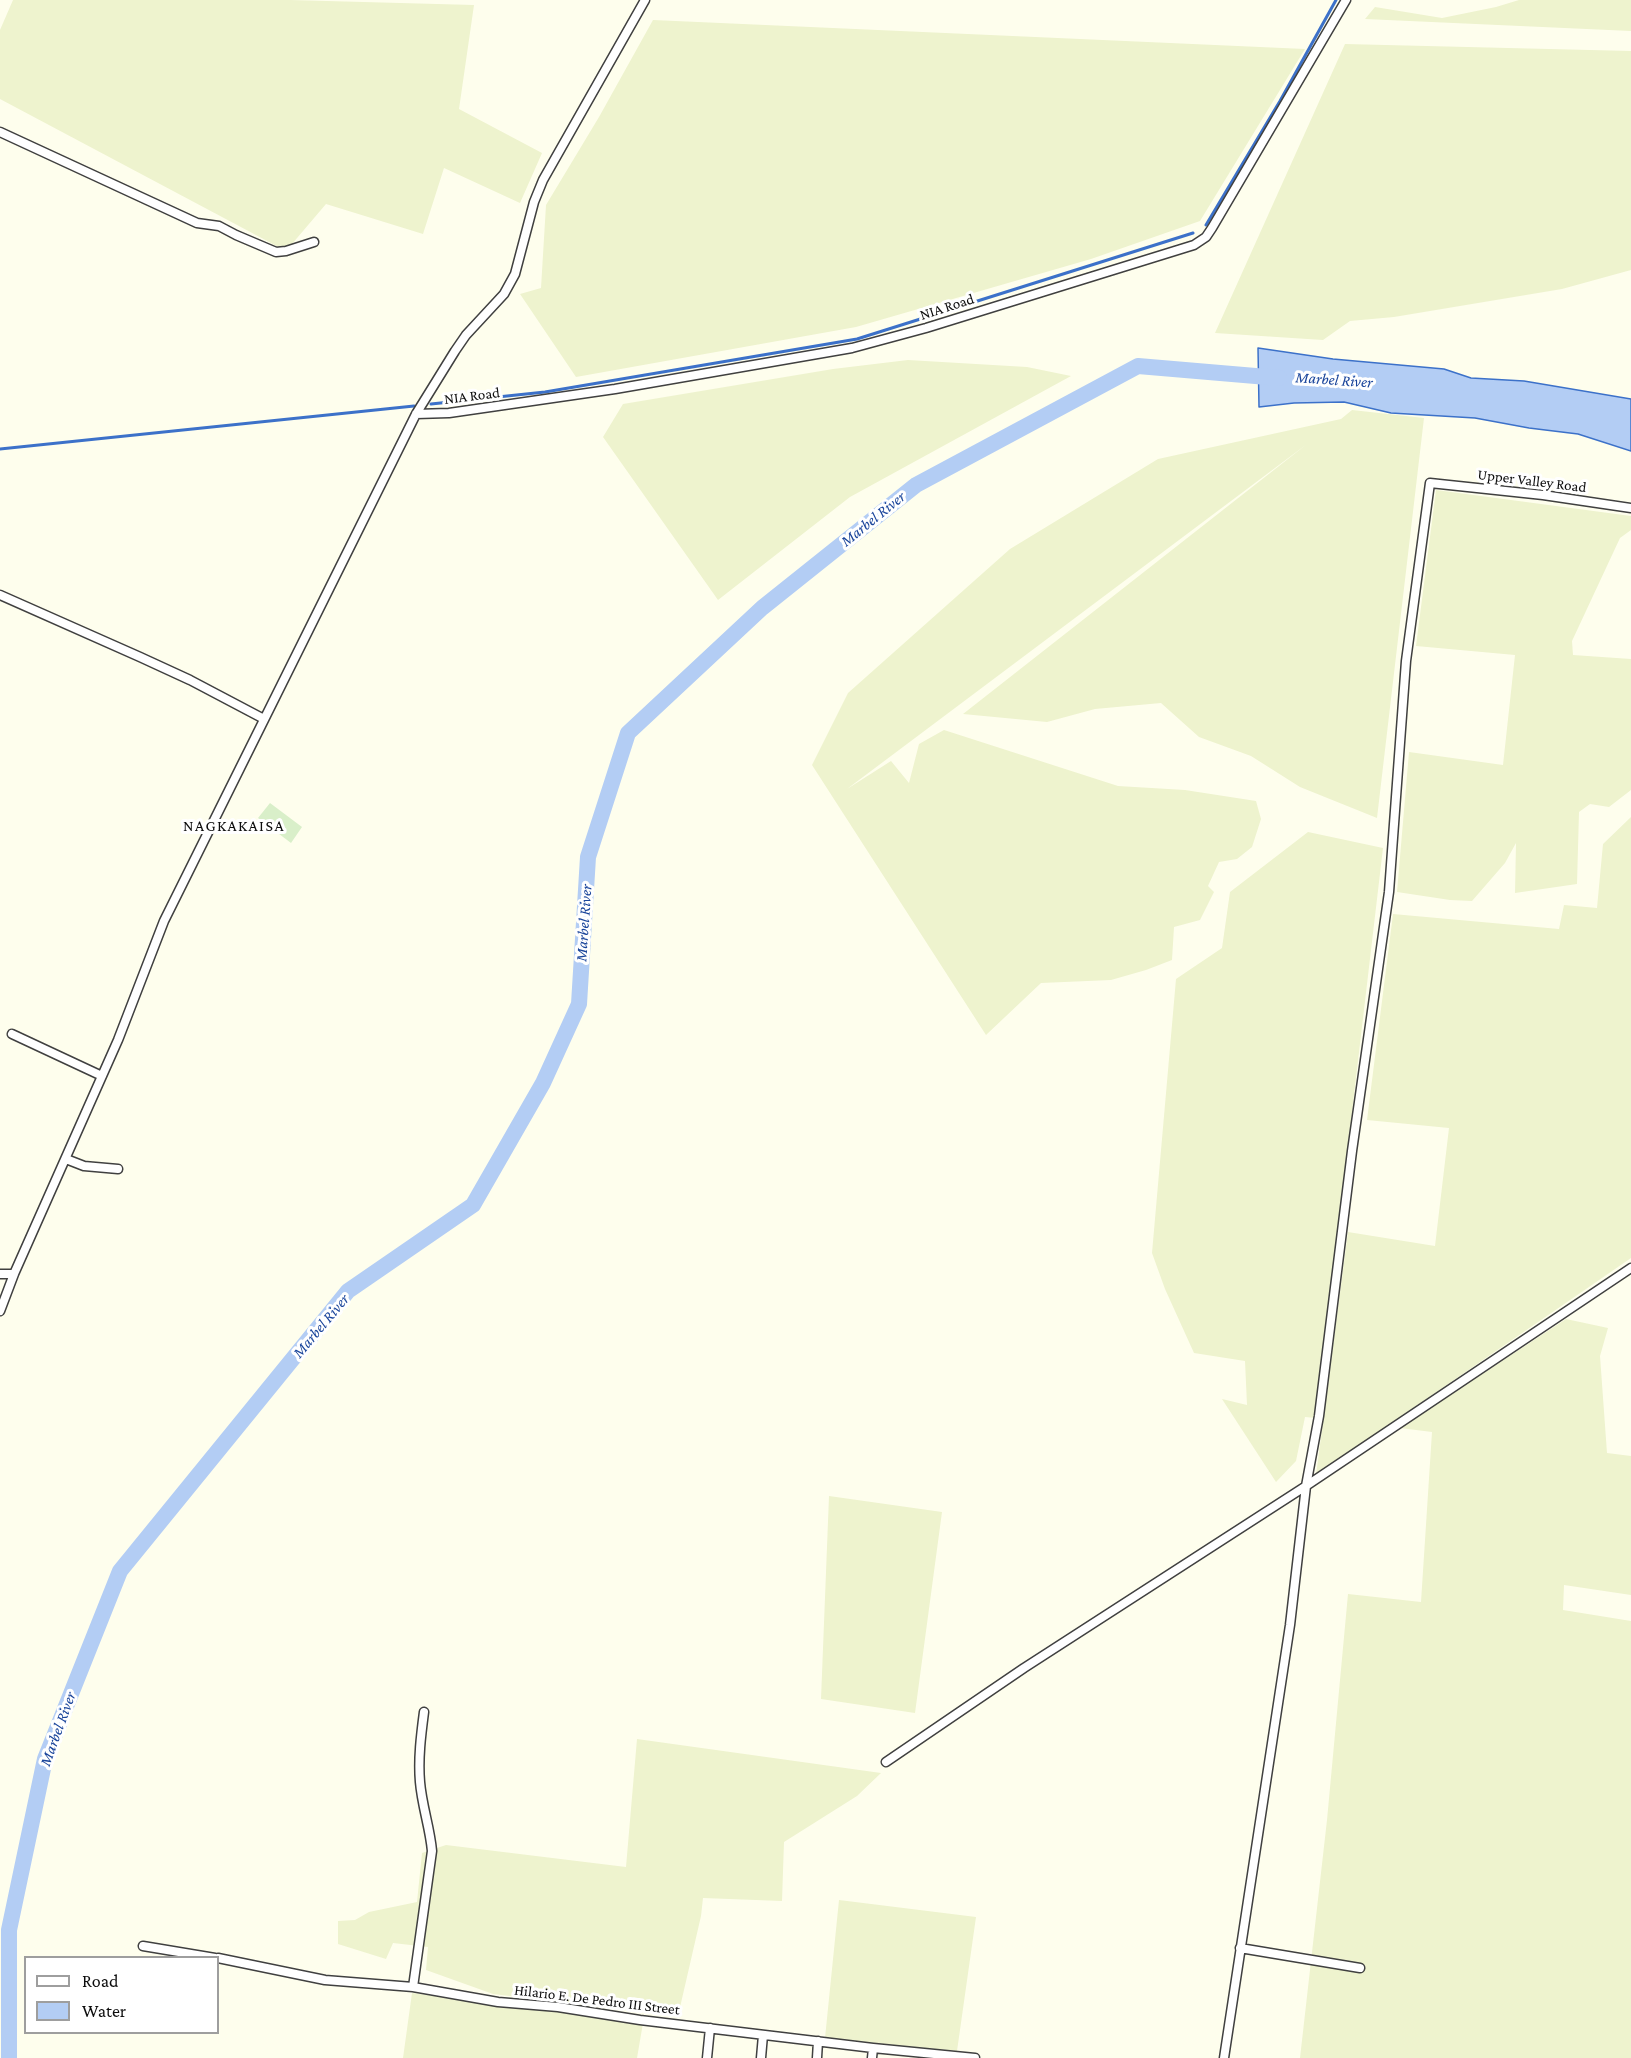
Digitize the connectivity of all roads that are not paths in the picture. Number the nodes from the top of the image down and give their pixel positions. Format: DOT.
graph roads {
  1 [pos="645,0"];
  2 [pos="1346,0"];
  3 [pos="0,132"];
  4 [pos="314,242"];
  5 [pos="416,414"];
  6 [pos="1631,508"];
  7 [pos="0,595"];
  8 [pos="264,719"];
  9 [pos="12,1034"];
  10 [pos="102,1076"];
  11 [pos="66,1159"];
  12 [pos="118,1169"];
  13 [pos="1631,1268"];
  14 [pos="0,1274"];
  15 [pos="14,1274"];
  16 [pos="0,1311"];
  17 [pos="1306,1486"];
  18 [pos="424,1712"];
  19 [pos="886,1762"];
  20 [pos="143,1946"];
  21 [pos="1240,1948"];
  22 [pos="204,1956"];
  23 [pos="219,1959"];
  24 [pos="1360,1968"];
  25 [pos="413,1987"];
  26 [pos="710,2028"];
  27 [pos="763,2035"];
  28 [pos="819,2041"];
  29 [pos="873,2048"];
  30 [pos="926,2055"];
  31 [pos="707,2058"];
  32 [pos="761,2058"];
  33 [pos="817,2058"];
  34 [pos="872,2058"];
  35 [pos="975,2058"];
  36 [pos="1224,2058"];
  1 -- 5 [label="street"];
  2 -- 5 [label="street, NIA Road"];
  3 -- 4 [label="street"];
  5 -- 8 [label="street"];
  6 -- 17 [label="street, Upper Valley Road"];
  7 -- 8 [label="street"];
  8 -- 10 [label="street"];
  9 -- 10 [label="street"];
  10 -- 11 [label="street"];
  11 -- 12 [label="street"];
  11 -- 15 [label="street"];
  13 -- 17 [label="street"];
  14 -- 15 [label="street"];
  15 -- 16 [label="street"];
  17 -- 19 [label="street"];
  17 -- 21 [label="street"];
  18 -- 25 [label="street"];
  20 -- 22 [label="street, Hilario E. De Pedro III Street"];
  21 -- 24 [label="street"];
  21 -- 36 [label="street"];
  23 -- 25 [label="street, Hilario E. De Pedro III Street"];
  25 -- 26 [label="street, Hilario E. De Pedro III Street"];
  26 -- 27 [label="street, Hilario E. De Pedro III Street"];
  26 -- 31 [label="street"];
  27 -- 28 [label="street, Hilario E. De Pedro III Street"];
  27 -- 32 [label="street"];
  28 -- 29 [label="street, Hilario E. De Pedro III Street"];
  28 -- 33 [label="street"];
  29 -- 30 [label="street, Hilario E. De Pedro III Street"];
  29 -- 34 [label="street"];
  30 -- 35 [label="street, Hilario E. De Pedro III Street"];
}
